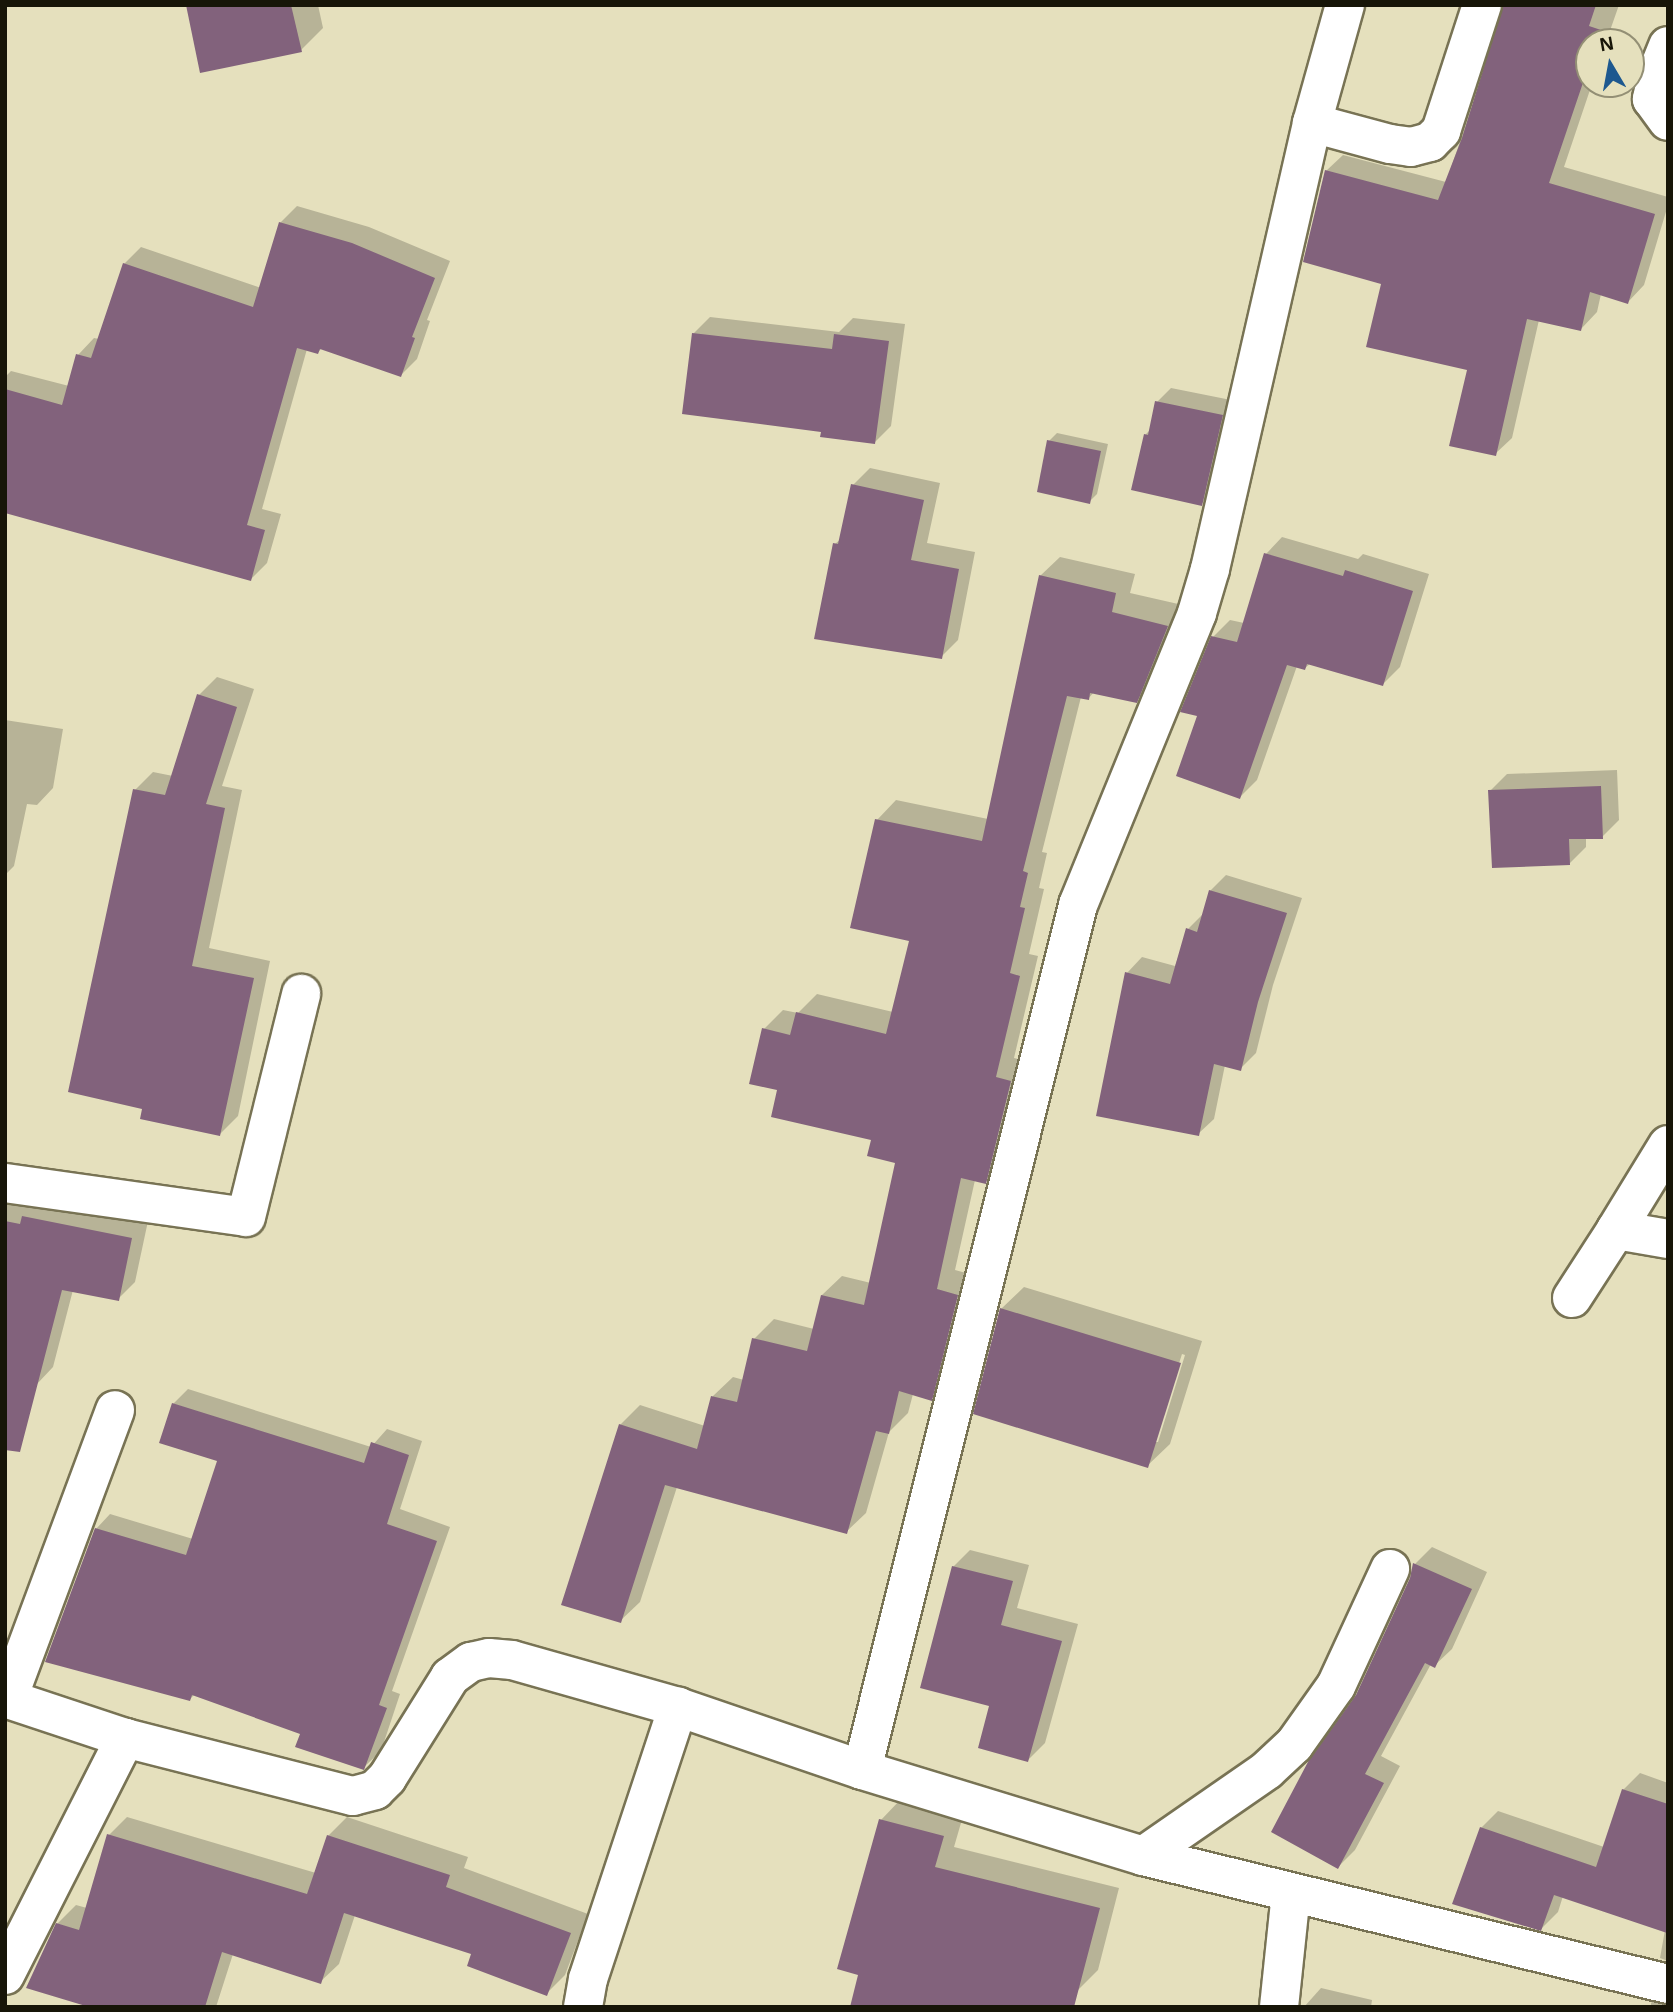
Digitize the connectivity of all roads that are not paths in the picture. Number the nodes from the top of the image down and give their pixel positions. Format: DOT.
graph roads {
  1 [pos="1345,5"];
  2 [pos="1482,5"];
  3 [pos="1668,46"];
  4 [pos="1668,121"];
  5 [pos="1312,123"];
  6 [pos="301,994"];
  7 [pos="1668,1145"];
  8 [pos="5,1183"];
  9 [pos="1616,1230"];
  10 [pos="1668,1238"];
  11 [pos="1572,1298"];
  12 [pos="115,1410"];
  13 [pos="1390,1570"];
  14 [pos="7,1698"];
  15 [pos="678,1707"];
  16 [pos="125,1738"];
  17 [pos="862,1770"];
  18 [pos="1143,1856"];
  19 [pos="1291,1893"];
  20 [pos="5,1975"];
  21 [pos="1668,1984"];
  22 [pos="583,2007"];
  23 [pos="1279,2007"];
  1 -- 5 [label="street"];
  2 -- 5 [label="street"];
  3 -- 4 [label="street"];
  5 -- 17 [label="street"];
  6 -- 8 [label="street"];
  7 -- 9 [label="street"];
  9 -- 10 [label="street"];
  9 -- 11 [label="street"];
  12 -- 14 [label="street"];
  13 -- 18 [label="street"];
  14 -- 16 [label="street"];
  15 -- 16 [label="street"];
  15 -- 17 [label="street"];
  15 -- 22 [label="street"];
  16 -- 20 [label="street"];
  17 -- 18 [label="street"];
  18 -- 19 [label="street"];
  19 -- 21 [label="street"];
  19 -- 23 [label="street"];
}
